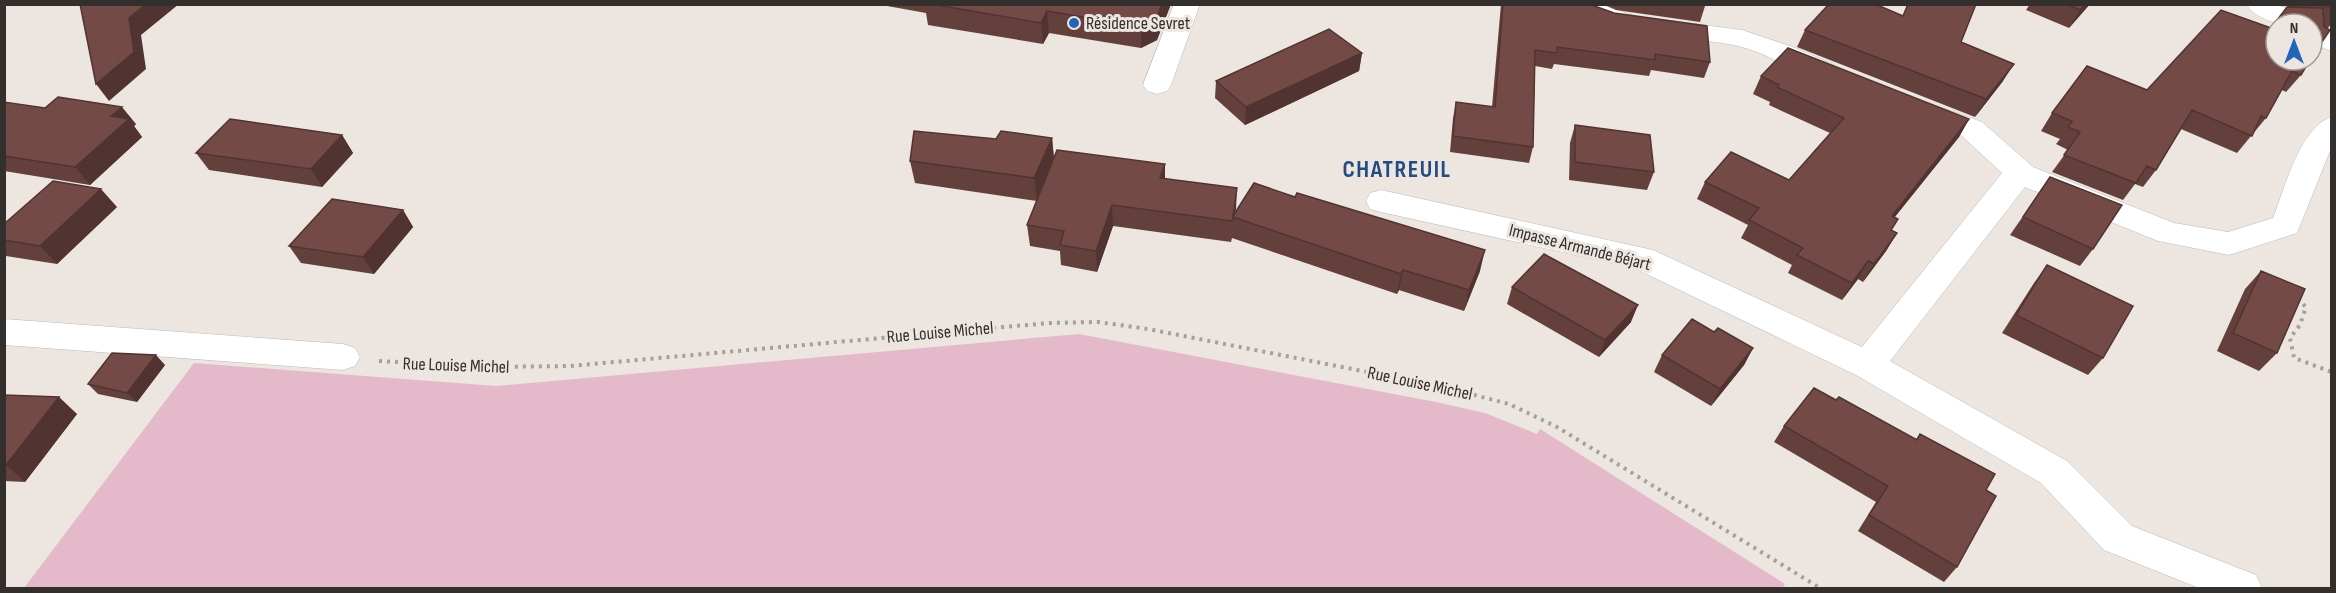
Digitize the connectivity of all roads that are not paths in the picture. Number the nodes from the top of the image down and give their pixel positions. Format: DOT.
graph roads {
  1 [pos="1186,4"];
  2 [pos="1579,4"];
  3 [pos="2259,4"];
  4 [pos="2273,12"];
  5 [pos="1852,82"];
  6 [pos="1157,85"];
  7 [pos="1895,99"];
  8 [pos="2331,126"];
  9 [pos="2022,174"];
  10 [pos="1381,201"];
  11 [pos="4,332"];
  12 [pos="343,357"];
  13 [pos="1868,365"];
  14 [pos="2242,588"];
  1 -- 6 [label="street"];
  2 -- 5 [label="street"];
  3 -- 4 [label="street"];
  7 -- 9 [label="street"];
  8 -- 9 [label="street"];
  9 -- 13 [label="street"];
  10 -- 13 [label="street, Impasse Armande Béjart"];
  11 -- 12 [label="street"];
  13 -- 14 [label="street, Impasse Armande Béjart"];
}
